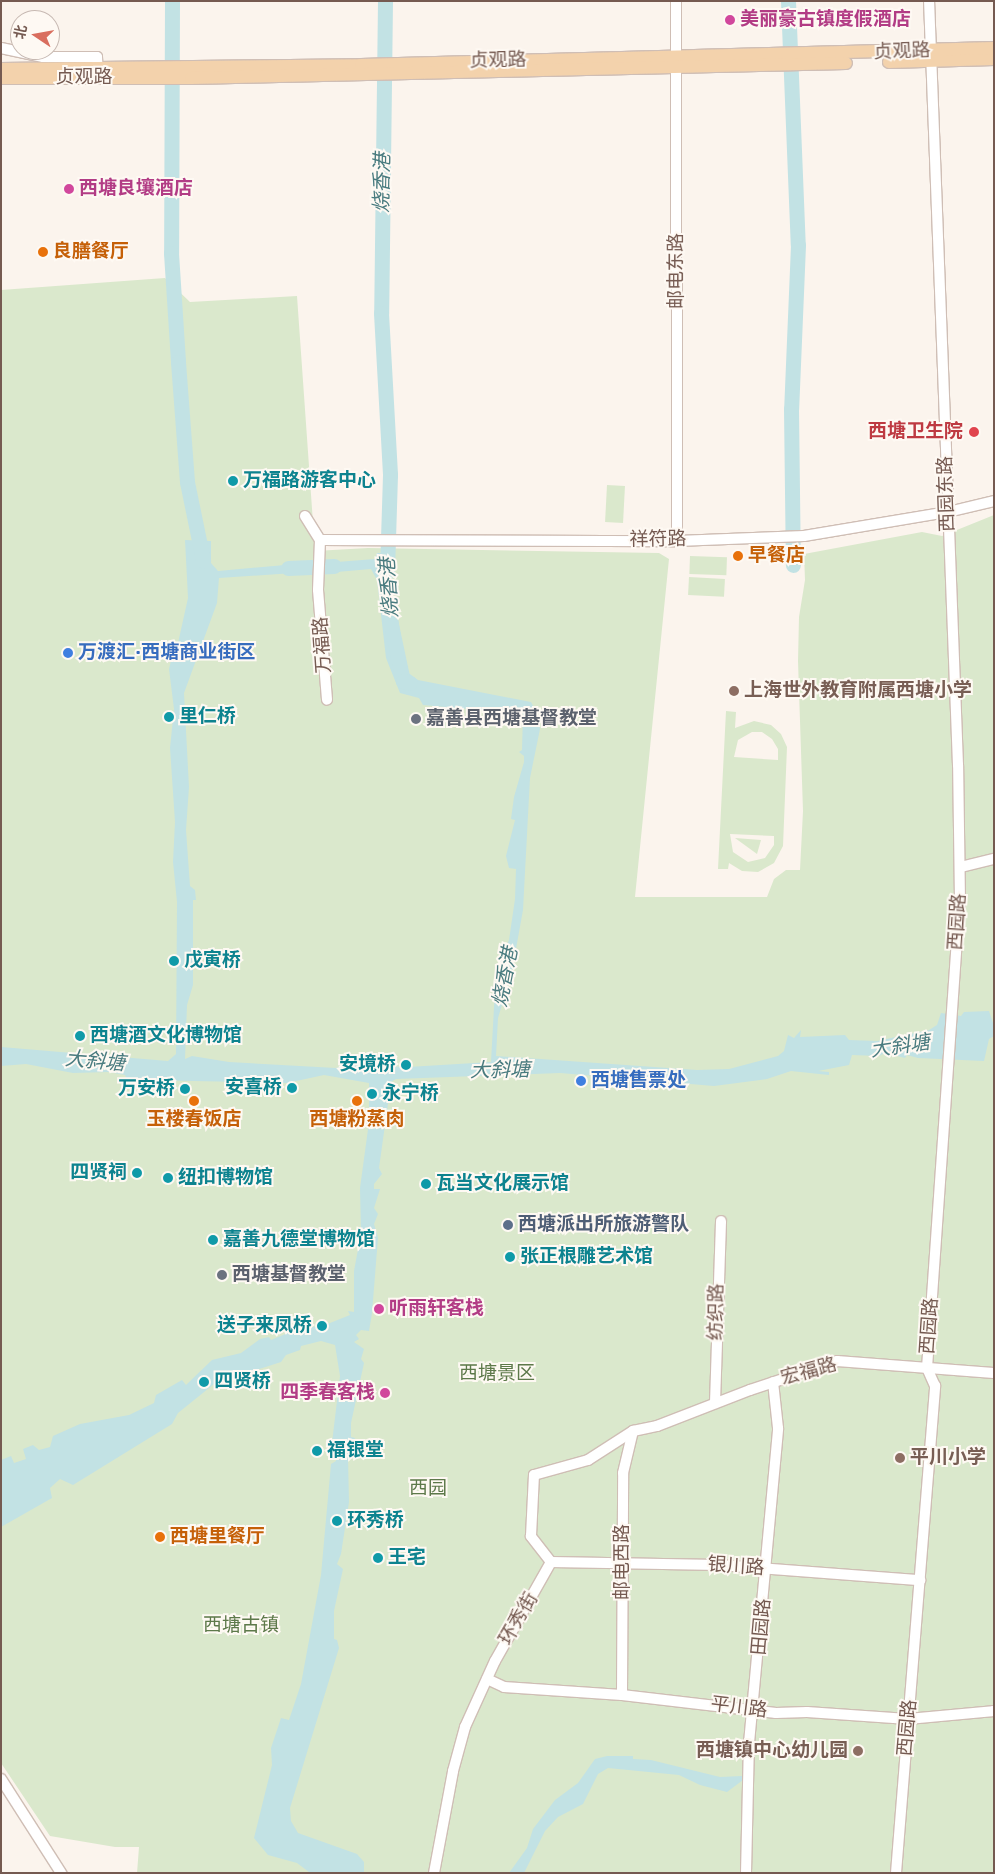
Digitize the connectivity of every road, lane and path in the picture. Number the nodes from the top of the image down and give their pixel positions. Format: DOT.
graph roads {
  1 [pos="676,1"];
  2 [pos="929,1"];
  3 [pos="1,48"];
  4 [pos="994,48"];
  5 [pos="931,56"];
  6 [pos="822,59"];
  7 [pos="994,59"];
  8 [pos="677,62"];
  9 [pos="1,69"];
  10 [pos="98,72"];
  11 [pos="1,78"];
  12 [pos="994,501"];
  13 [pos="948,512"];
  14 [pos="305,516"];
  15 [pos="320,540"];
  16 [pos="677,541"];
  17 [pos="327,700"];
  18 [pos="994,858"];
  19 [pos="961,867"];
  20 [pos="721,1221"];
  21 [pos="927,1368"];
  22 [pos="994,1373"];
  23 [pos="773,1382"];
  24 [pos="715,1403"];
  25 [pos="633,1431"];
  26 [pos="551,1562"];
  27 [pos="622,1562"];
  28 [pos="766,1569"];
  29 [pos="920,1580"];
  30 [pos="486,1679"];
  31 [pos="622,1695"];
  32 [pos="753,1710"];
  33 [pos="994,1711"];
  34 [pos="908,1719"];
  35 [pos="1,1779"];
  36 [pos="61,1873"];
  37 [pos="434,1873"];
  38 [pos="746,1873"];
  39 [pos="896,1873"];
  1 -- 8 [label="street, 邮电东路"];
  2 -- 5 [label="street, 西园东路"];
  3 -- 10 [label="street"];
  4 -- 5 [label="main road, 贞观路"];
  5 -- 6 [label="main road, 贞观路"];
  5 -- 6 [label="main road, 贞观路"];
  5 -- 7 [label="main road, 贞观路"];
  5 -- 13 [label="street, 西园东路"];
  6 -- 8 [label="main road, 贞观路"];
  8 -- 10 [label="main road, 贞观路"];
  8 -- 16 [label="street, 邮电东路"];
  9 -- 10 [label="main road, 贞观路"];
  10 -- 11 [label="main road, 贞观路"];
  12 -- 13 [label="street, 祥符路"];
  13 -- 16 [label="street, 祥符路"];
  13 -- 19 [label="street, 西园东路"];
  14 -- 15 [label="street"];
  15 -- 16 [label="street, 祥符路"];
  15 -- 17 [label="street, 万福路"];
  18 -- 19 [label="street"];
  19 -- 21 [label="street, 西园路"];
  20 -- 24 [label="street, 纺织路"];
  21 -- 22 [label="street, 宏福路"];
  21 -- 23 [label="street, 宏福路"];
  21 -- 29 [label="street, 西园路"];
  23 -- 24 [label="street, 宏福路"];
  23 -- 28 [label="street, 田园路"];
  24 -- 25 [label="street, 宏福路"];
  25 -- 26 [label="street"];
  25 -- 27 [label="street, 邮电西路"];
  26 -- 27 [label="street, 银川路"];
  26 -- 30 [label="street, 环秀街"];
  27 -- 28 [label="street, 银川路"];
  27 -- 31 [label="street, 邮电西路"];
  28 -- 29 [label="street, 银川路"];
  28 -- 32 [label="street, 田园路"];
  29 -- 34 [label="street, 西园路"];
  30 -- 31 [label="street, 平川路"];
  30 -- 37 [label="street, 环秀街"];
  31 -- 32 [label="street, 平川路"];
  32 -- 34 [label="street, 平川路"];
  32 -- 38 [label="street, 田园路"];
  33 -- 34 [label="street, 平川路"];
  34 -- 39 [label="street, 西园路"];
  35 -- 36 [label="street"];
}
